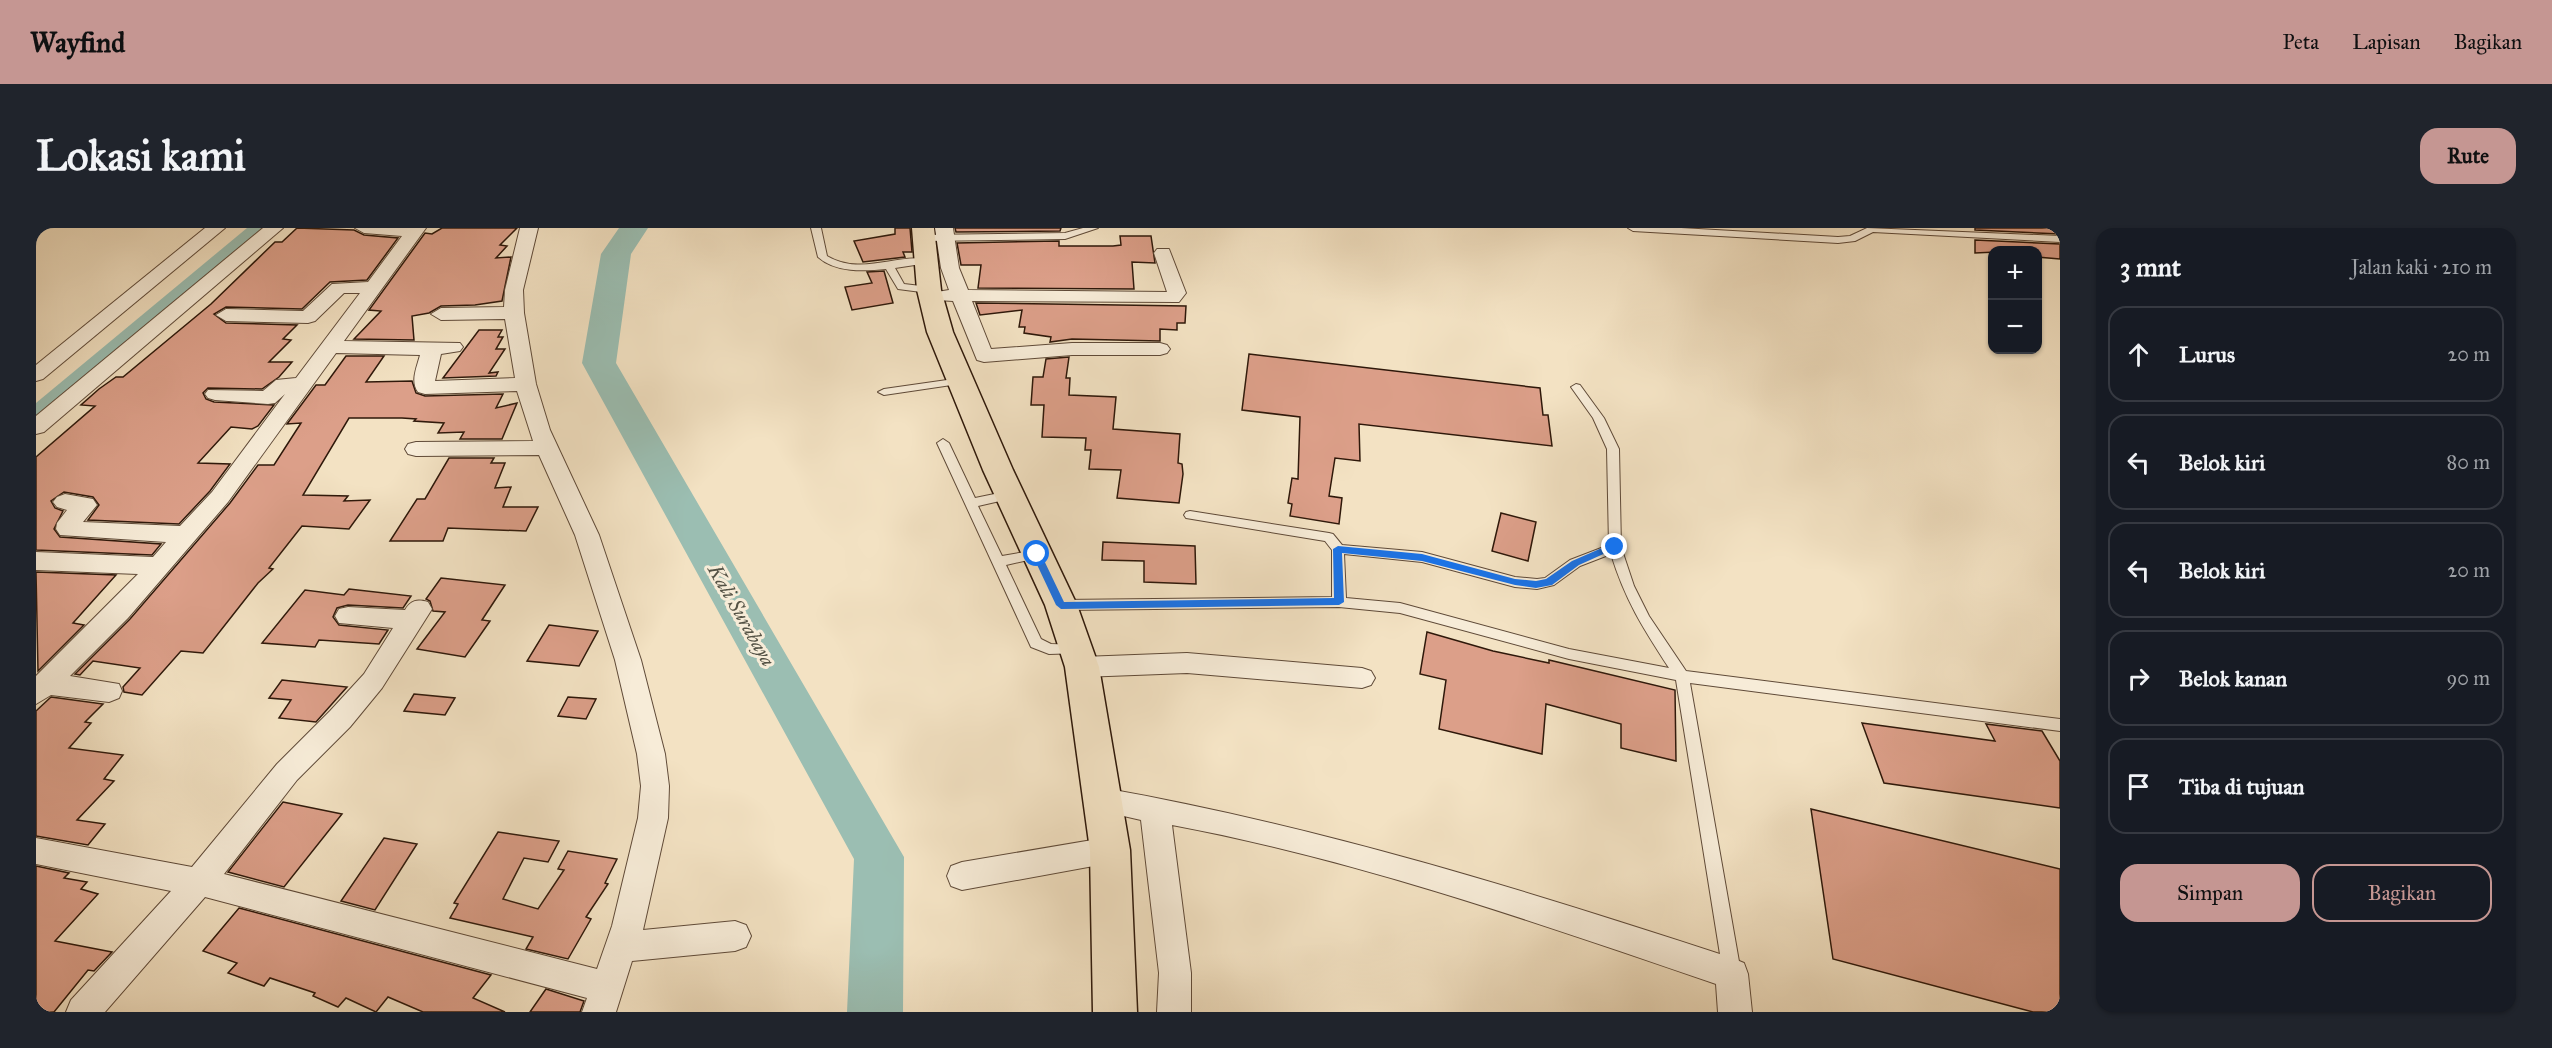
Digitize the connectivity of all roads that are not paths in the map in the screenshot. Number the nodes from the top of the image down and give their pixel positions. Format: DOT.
graph roads {
  1 [pos="216,228"];
  2 [pos="274,228"];
  3 [pos="364,228"];
  4 [pos="529,228"];
  5 [pos="816,228"];
  6 [pos="1093,228"];
  7 [pos="1633,228"];
  8 [pos="416,229"];
  9 [pos="2060,239"];
  10 [pos="1163,253"];
  11 [pos="935,259"];
  12 [pos="888,264"];
  13 [pos="375,287"];
  14 [pos="514,313"];
  15 [pos="441,314"];
  16 [pos="226,315"];
  17 [pos="956,329"];
  18 [pos="331,347"];
  19 [pos="1160,349"];
  20 [pos="58,363"];
  21 [pos="103,368"];
  22 [pos="36,375"];
  23 [pos="961,381"];
  24 [pos="526,384"];
  25 [pos="302,385"];
  26 [pos="1576,387"];
  27 [pos="884,392"];
  28 [pos="215,394"];
  29 [pos="36,428"];
  30 [pos="943,443"];
  31 [pos="547,447"];
  32 [pos="416,449"];
  33 [pos="1009,495"];
  34 [pos="66,502"];
  35 [pos="971,503"];
  36 [pos="1190,515"];
  37 [pos="186,535"];
  38 [pos="1615,547"];
  39 [pos="1338,549"];
  40 [pos="1037,554"];
  41 [pos="36,561"];
  42 [pos="997,562"];
  43 [pos="158,566"];
  44 [pos="1339,602"];
  45 [pos="1061,605"];
  46 [pos="348,616"];
  47 [pos="1079,658"];
  48 [pos="1682,676"];
  49 [pos="1362,678"];
  50 [pos="41,688"];
  51 [pos="109,691"];
  52 [pos="2060,725"];
  53 [pos="1102,800"];
  54 [pos="1155,809"];
  55 [pos="1110,850"];
  56 [pos="36,851"];
  57 [pos="962,876"];
  58 [pos="199,882"];
  59 [pos="735,936"];
  60 [pos="621,947"];
  61 [pos="1732,974"];
  62 [pos="604,1000"];
  63 [pos="83,1012"];
  64 [pos="1115,1012"];
  65 [pos="1174,1012"];
  66 [pos="1735,1012"];
  1 -- 20 [label="street"];
  2 -- 21 [label="street"];
  3 -- 8 [label="street"];
  4 -- 14 [label="street"];
  5 -- 12 [label="lane"];
  6 -- 11 [label="lane"];
  7 -- 9 [label="lane"];
  8 -- 13 [label="street"];
  10 -- 11 [label="street"];
  11 -- 12 [label="lane"];
  11 -- 12 [label="lane"];
  11 -- 17 [label="main road"];
  13 -- 16 [label="street"];
  13 -- 18 [label="street"];
  14 -- 15 [label="street"];
  14 -- 24 [label="street"];
  17 -- 19 [label="street"];
  17 -- 23 [label="main road"];
  18 -- 24 [label="street"];
  18 -- 25 [label="street"];
  20 -- 21 [label="street"];
  20 -- 22 [label="street"];
  21 -- 29 [label="street"];
  23 -- 27 [label="lane"];
  23 -- 33 [label="main road"];
  24 -- 31 [label="street"];
  25 -- 28 [label="street"];
  25 -- 37 [label="street"];
  26 -- 38 [label="lane"];
  30 -- 35 [label="lane"];
  31 -- 32 [label="street"];
  31 -- 60 [label="street"];
  33 -- 35 [label="lane"];
  33 -- 40 [label="main road"];
  34 -- 37 [label="street"];
  35 -- 42 [label="lane"];
  36 -- 39 [label="lane"];
  37 -- 43 [label="street"];
  38 -- 39 [label="lane"];
  38 -- 48 [label="lane"];
  39 -- 44 [label="lane"];
  40 -- 42 [label="lane"];
  40 -- 45 [label="main road"];
  41 -- 43 [label="street"];
  42 -- 47 [label="lane"];
  43 -- 50 [label="street"];
  44 -- 45 [label="lane"];
  44 -- 48 [label="lane"];
  45 -- 47 [label="main road"];
  46 -- 58 [label="street"];
  47 -- 49 [label="street"];
  47 -- 53 [label="main road"];
  48 -- 52 [label="lane"];
  48 -- 61 [label="lane"];
  50 -- 51 [label="street"];
  53 -- 54 [label="street"];
  53 -- 55 [label="main road"];
  54 -- 61 [label="street"];
  54 -- 65 [label="street"];
  55 -- 57 [label="street"];
  55 -- 64 [label="main road"];
  56 -- 58 [label="street"];
  58 -- 62 [label="street"];
  58 -- 63 [label="street"];
  59 -- 60 [label="street"];
  60 -- 62 [label="street"];
  61 -- 66 [label="street"];
}
